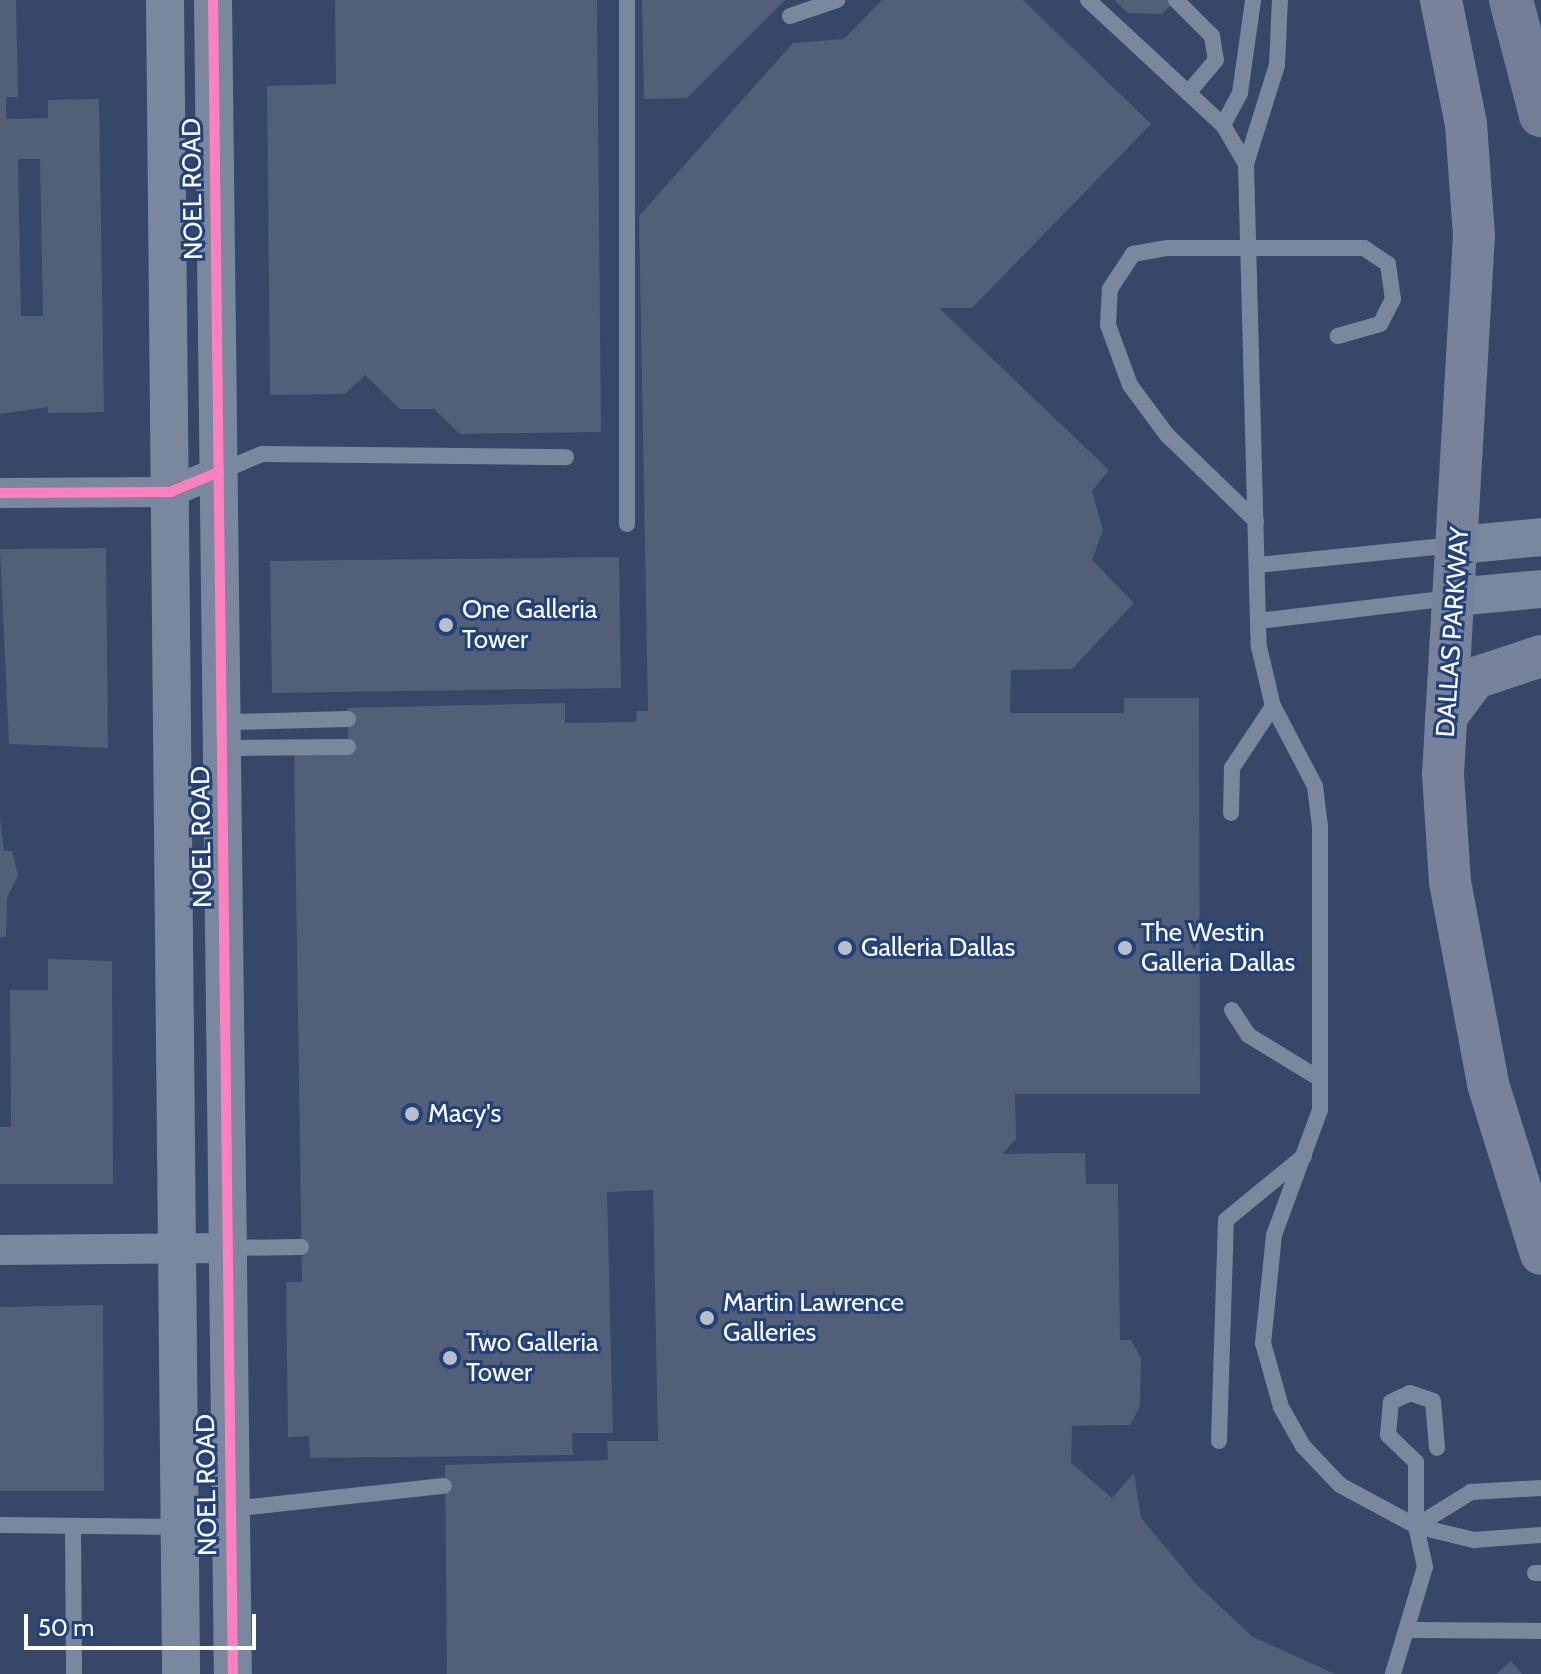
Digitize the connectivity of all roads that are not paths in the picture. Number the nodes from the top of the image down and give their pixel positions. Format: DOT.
graph roads {
  1 [pos="165,0"];
  2 [pos="213,0"];
  3 [pos="627,0"];
  4 [pos="837,0"];
  5 [pos="1088,0"];
  6 [pos="1176,0"];
  7 [pos="1253,0"];
  8 [pos="1280,0"];
  9 [pos="1441,0"];
  10 [pos="1511,0"];
  11 [pos="1540,0"];
  12 [pos="1541,14"];
  13 [pos="790,16"];
  14 [pos="1188,93"];
  15 [pos="1541,115"];
  16 [pos="1223,125"];
  17 [pos="1246,164"];
  18 [pos="1248,248"];
  19 [pos="1338,336"];
  20 [pos="566,457"];
  21 [pos="219,472"];
  22 [pos="170,492"];
  23 [pos="0,493"];
  24 [pos="1256,521"];
  25 [pos="627,524"];
  26 [pos="1541,537"];
  27 [pos="1460,545"];
  28 [pos="1257,565"];
  29 [pos="1541,589"];
  30 [pos="1455,597"];
  31 [pos="1258,621"];
  32 [pos="1541,656"];
  33 [pos="1273,706"];
  34 [pos="1446,717"];
  35 [pos="348,719"];
  36 [pos="172,737"];
  37 [pos="223,738"];
  38 [pos="348,747"];
  39 [pos="1231,813"];
  40 [pos="1232,1010"];
  41 [pos="1320,1079"];
  42 [pos="1305,1155"];
  43 [pos="301,1247"];
  44 [pos="229,1248"];
  45 [pos="178,1249"];
  46 [pos="0,1250"];
  47 [pos="1541,1254"];
  48 [pos="1219,1441"];
  49 [pos="1437,1448"];
  50 [pos="444,1486"];
  51 [pos="1541,1488"];
  52 [pos="230,1509"];
  53 [pos="0,1525"];
  54 [pos="73,1526"];
  55 [pos="1416,1526"];
  56 [pos="180,1527"];
  57 [pos="1541,1535"];
  58 [pos="1409,1630"];
  59 [pos="1541,1631"];
  60 [pos="74,1674"];
  61 [pos="181,1674"];
  62 [pos="233,1674"];
  63 [pos="1393,1674"];
  1 -- 22 [label="street, NOEL ROAD"];
  2 -- 21 [label="street, NOEL ROAD"];
  3 -- 25 [label="lane"];
  4 -- 13 [label="lane"];
  5 -- 14 [label="lane"];
  6 -- 14 [label="lane"];
  7 -- 16 [label="lane"];
  8 -- 17 [label="lane"];
  9 -- 27 [label="main road, DALLAS PARKWAY"];
  10 -- 15 [label="highway"];
  11 -- 12 [label="highway"];
  14 -- 16 [label="lane"];
  16 -- 17 [label="lane"];
  17 -- 18 [label="lane"];
  18 -- 19 [label="lane"];
  18 -- 24 [label="lane"];
  18 -- 24 [label="lane"];
  20 -- 21 [label="lane"];
  21 -- 22 [label="street"];
  21 -- 37 [label="street, NOEL ROAD"];
  22 -- 23 [label="street"];
  22 -- 36 [label="street, NOEL ROAD"];
  24 -- 28 [label="lane"];
  26 -- 27 [label="street"];
  27 -- 28 [label="lane"];
  27 -- 30 [label="main road, DALLAS PARKWAY"];
  28 -- 31 [label="lane"];
  29 -- 30 [label="street"];
  30 -- 31 [label="lane"];
  30 -- 34 [label="main road, DALLAS PARKWAY"];
  31 -- 33 [label="lane"];
  32 -- 34 [label="main road"];
  33 -- 39 [label="lane"];
  33 -- 41 [label="lane"];
  34 -- 47 [label="main road, DALLAS PARKWAY"];
  35 -- 37 [label="lane"];
  36 -- 37 [label="street"];
  36 -- 45 [label="street, NOEL ROAD"];
  37 -- 38 [label="lane"];
  37 -- 44 [label="street, NOEL ROAD"];
  40 -- 41 [label="lane"];
  41 -- 42 [label="lane"];
  42 -- 48 [label="lane"];
  42 -- 55 [label="lane"];
  43 -- 44 [label="lane"];
  44 -- 45 [label="street"];
  44 -- 52 [label="street, NOEL ROAD"];
  45 -- 46 [label="street"];
  45 -- 56 [label="street, NOEL ROAD"];
  49 -- 55 [label="lane"];
  50 -- 52 [label="lane"];
  51 -- 55 [label="lane"];
  52 -- 62 [label="street, NOEL ROAD"];
  53 -- 54 [label="lane"];
  54 -- 56 [label="lane"];
  54 -- 60 [label="lane"];
  55 -- 57 [label="lane"];
  55 -- 58 [label="lane"];
  56 -- 61 [label="street, NOEL ROAD"];
  58 -- 59 [label="lane"];
  58 -- 63 [label="lane"];
}
